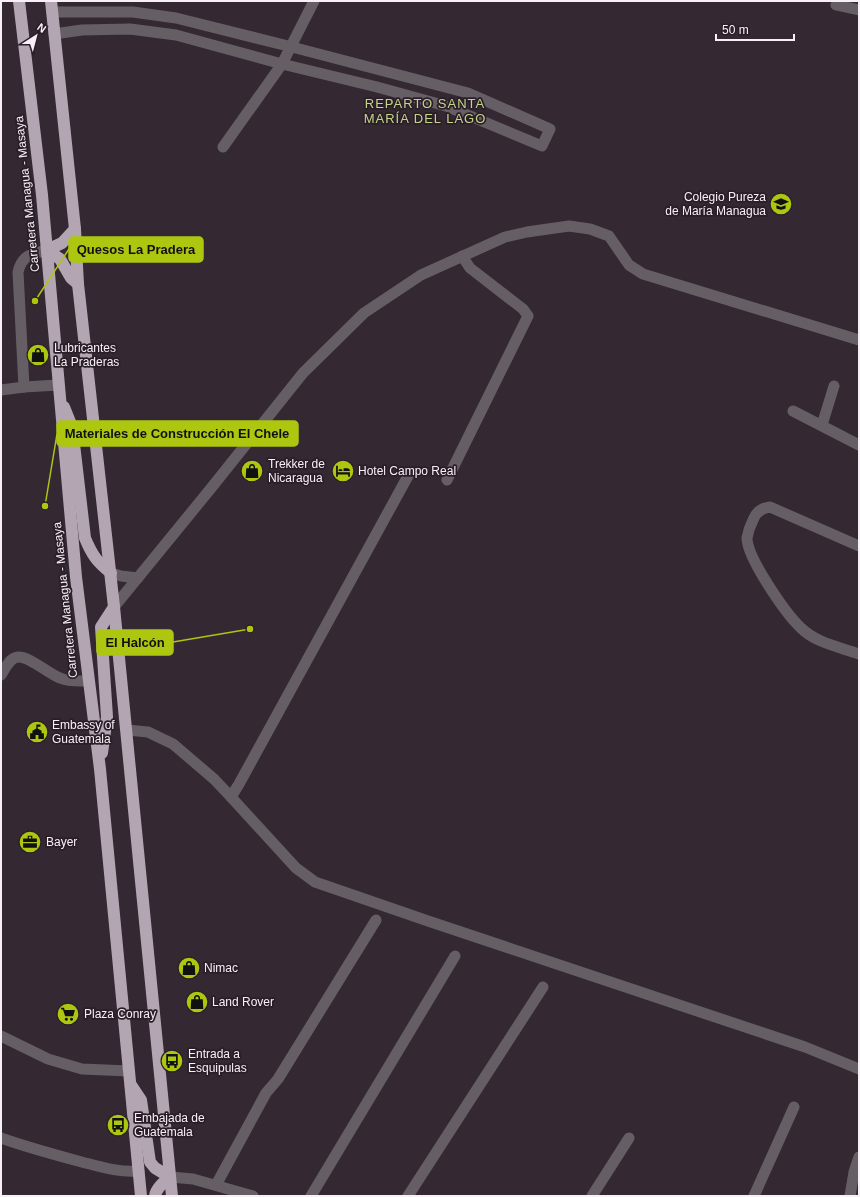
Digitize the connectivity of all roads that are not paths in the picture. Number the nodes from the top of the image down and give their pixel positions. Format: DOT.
graph roads {
  1 [pos="19,1"];
  2 [pos="311,1"];
  3 [pos="314,1"];
  4 [pos="836,5"];
  5 [pos="52,6"];
  6 [pos="859,10"];
  7 [pos="54,34"];
  8 [pos="292,47"];
  9 [pos="282,64"];
  10 [pos="224,147"];
  11 [pos="75,229"];
  12 [pos="46,250"];
  13 [pos="462,256"];
  14 [pos="78,284"];
  15 [pos="859,340"];
  16 [pos="24,386"];
  17 [pos="834,386"];
  18 [pos="58,389"];
  19 [pos="1,390"];
  20 [pos="793,411"];
  21 [pos="822,425"];
  22 [pos="859,445"];
  23 [pos="408,476"];
  24 [pos="447,480"];
  25 [pos="859,546"];
  26 [pos="111,573"];
  27 [pos="138,578"];
  28 [pos="114,606"];
  29 [pos="859,654"];
  30 [pos="1,675"];
  31 [pos="88,681"];
  32 [pos="127,730"];
  33 [pos="100,769"];
  34 [pos="231,797"];
  35 [pos="376,920"];
  36 [pos="455,956"];
  37 [pos="543,987"];
  38 [pos="1,1036"];
  39 [pos="859,1069"];
  40 [pos="129,1071"];
  41 [pos="130,1084"];
  42 [pos="794,1107"];
  43 [pos="1,1138"];
  44 [pos="629,1138"];
  45 [pos="859,1156"];
  46 [pos="139,1171"];
  47 [pos="856,1173"];
  48 [pos="170,1177"];
  49 [pos="216,1185"];
  50 [pos="141,1196"];
  51 [pos="155,1196"];
  52 [pos="172,1196"];
  53 [pos="253,1196"];
  54 [pos="312,1196"];
  55 [pos="408,1196"];
  56 [pos="592,1196"];
  57 [pos="754,1196"];
  58 [pos="850,1196"];
  1 -- 12 [label="highway, Carretera Managua - Masaya"];
  2 -- 3 [label="street"];
  3 -- 8 [label="street"];
  4 -- 6 [label="street"];
  5 -- 7 [label="highway"];
  5 -- 8 [label="street"];
  7 -- 9 [label="street"];
  7 -- 11 [label="highway"];
  8 -- 9 [label="street"];
  8 -- 9 [label="street"];
  9 -- 10 [label="street"];
  11 -- 12 [label="highway"];
  11 -- 14 [label="highway"];
  12 -- 14 [label="highway"];
  12 -- 16 [label="street"];
  12 -- 18 [label="highway, Carretera Managua - Masaya"];
  13 -- 15 [label="street"];
  13 -- 24 [label="street"];
  13 -- 27 [label="street"];
  14 -- 26 [label="highway"];
  16 -- 18 [label="street"];
  16 -- 19 [label="street"];
  17 -- 21 [label="street"];
  18 -- 26 [label="highway"];
  18 -- 31 [label="highway, Carretera Managua - Masaya"];
  20 -- 21 [label="street"];
  21 -- 22 [label="street"];
  23 -- 34 [label="street"];
  25 -- 29 [label="street"];
  26 -- 27 [label="street"];
  26 -- 28 [label="highway"];
  27 -- 28 [label="street"];
  28 -- 32 [label="highway"];
  28 -- 33 [label="highway"];
  30 -- 31 [label="street"];
  31 -- 33 [label="highway, Carretera Managua - Masaya"];
  32 -- 34 [label="street"];
  32 -- 48 [label="highway"];
  33 -- 40 [label="highway, Carretera Managua - Masaya"];
  34 -- 39 [label="street"];
  35 -- 49 [label="street"];
  36 -- 54 [label="street"];
  37 -- 55 [label="street"];
  38 -- 40 [label="street"];
  40 -- 41 [label="highway, Carretera Managua - Masaya"];
  41 -- 46 [label="highway, Carretera Managua - Masaya"];
  41 -- 48 [label="highway"];
  42 -- 57 [label="street"];
  43 -- 46 [label="street"];
  44 -- 56 [label="street"];
  45 -- 47 [label="street"];
  46 -- 50 [label="highway, Carretera Managua - Masaya"];
  47 -- 58 [label="street"];
  48 -- 49 [label="street"];
  48 -- 51 [label="highway"];
  48 -- 52 [label="highway"];
  49 -- 53 [label="street"];
}
